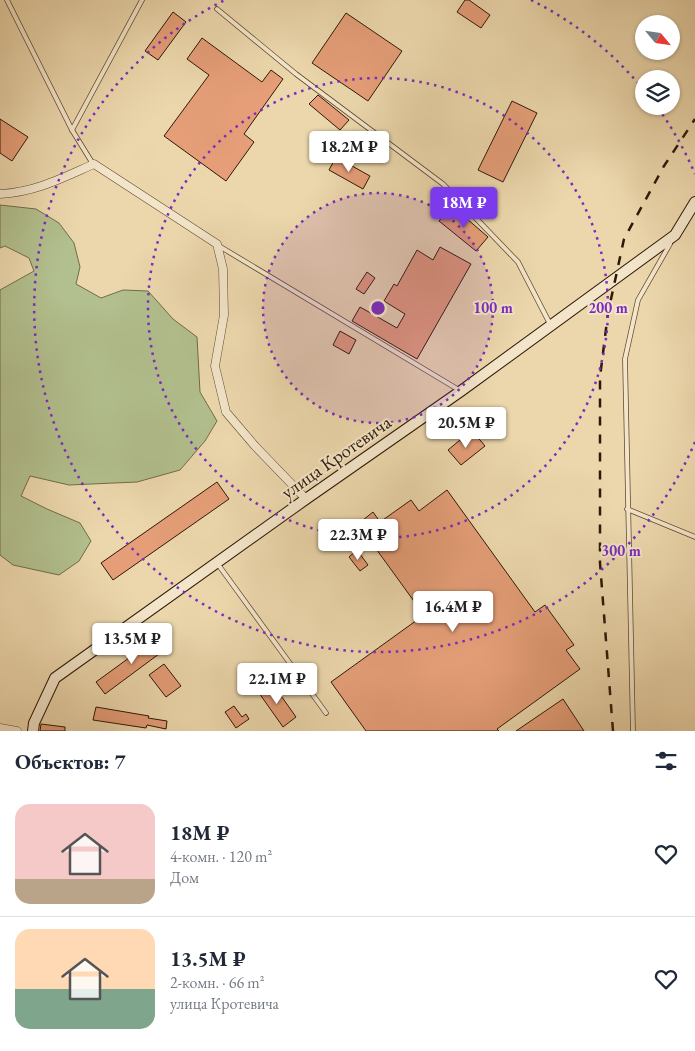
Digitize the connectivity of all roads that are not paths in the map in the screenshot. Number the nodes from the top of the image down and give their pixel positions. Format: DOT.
graph roads {
  1 [pos="7,0"];
  2 [pos="142,0"];
  3 [pos="217,9"];
  4 [pos="72,130"];
  5 [pos="94,164"];
  6 [pos="0,194"];
  7 [pos="695,202"];
  8 [pos="675,235"];
  9 [pos="217,244"];
  10 [pos="550,324"];
  11 [pos="461,391"];
  12 [pos="306,499"];
  13 [pos="627,509"];
  14 [pos="695,537"];
  15 [pos="217,563"];
  16 [pos="326,714"];
  17 [pos="0,728"];
  18 [pos="17,731"];
  19 [pos="33,731"];
  20 [pos="633,731"];
  1 -- 4 [label="lane"];
  2 -- 4 [label="lane"];
  3 -- 10 [label="lane"];
  4 -- 5 [label="lane"];
  5 -- 6 [label="street"];
  5 -- 9 [label="street"];
  7 -- 8 [label="street, улица Кротевича"];
  8 -- 10 [label="street, улица Кротевича"];
  8 -- 13 [label="lane"];
  9 -- 11 [label="lane"];
  9 -- 12 [label="street"];
  10 -- 11 [label="street, улица Кротевича"];
  11 -- 12 [label="street, улица Кротевича"];
  12 -- 15 [label="street, улица Кротевича"];
  13 -- 14 [label="lane"];
  13 -- 20 [label="lane"];
  15 -- 16 [label="lane"];
  15 -- 19 [label="street, улица Кротевича"];
  17 -- 18 [label="street"];
}
